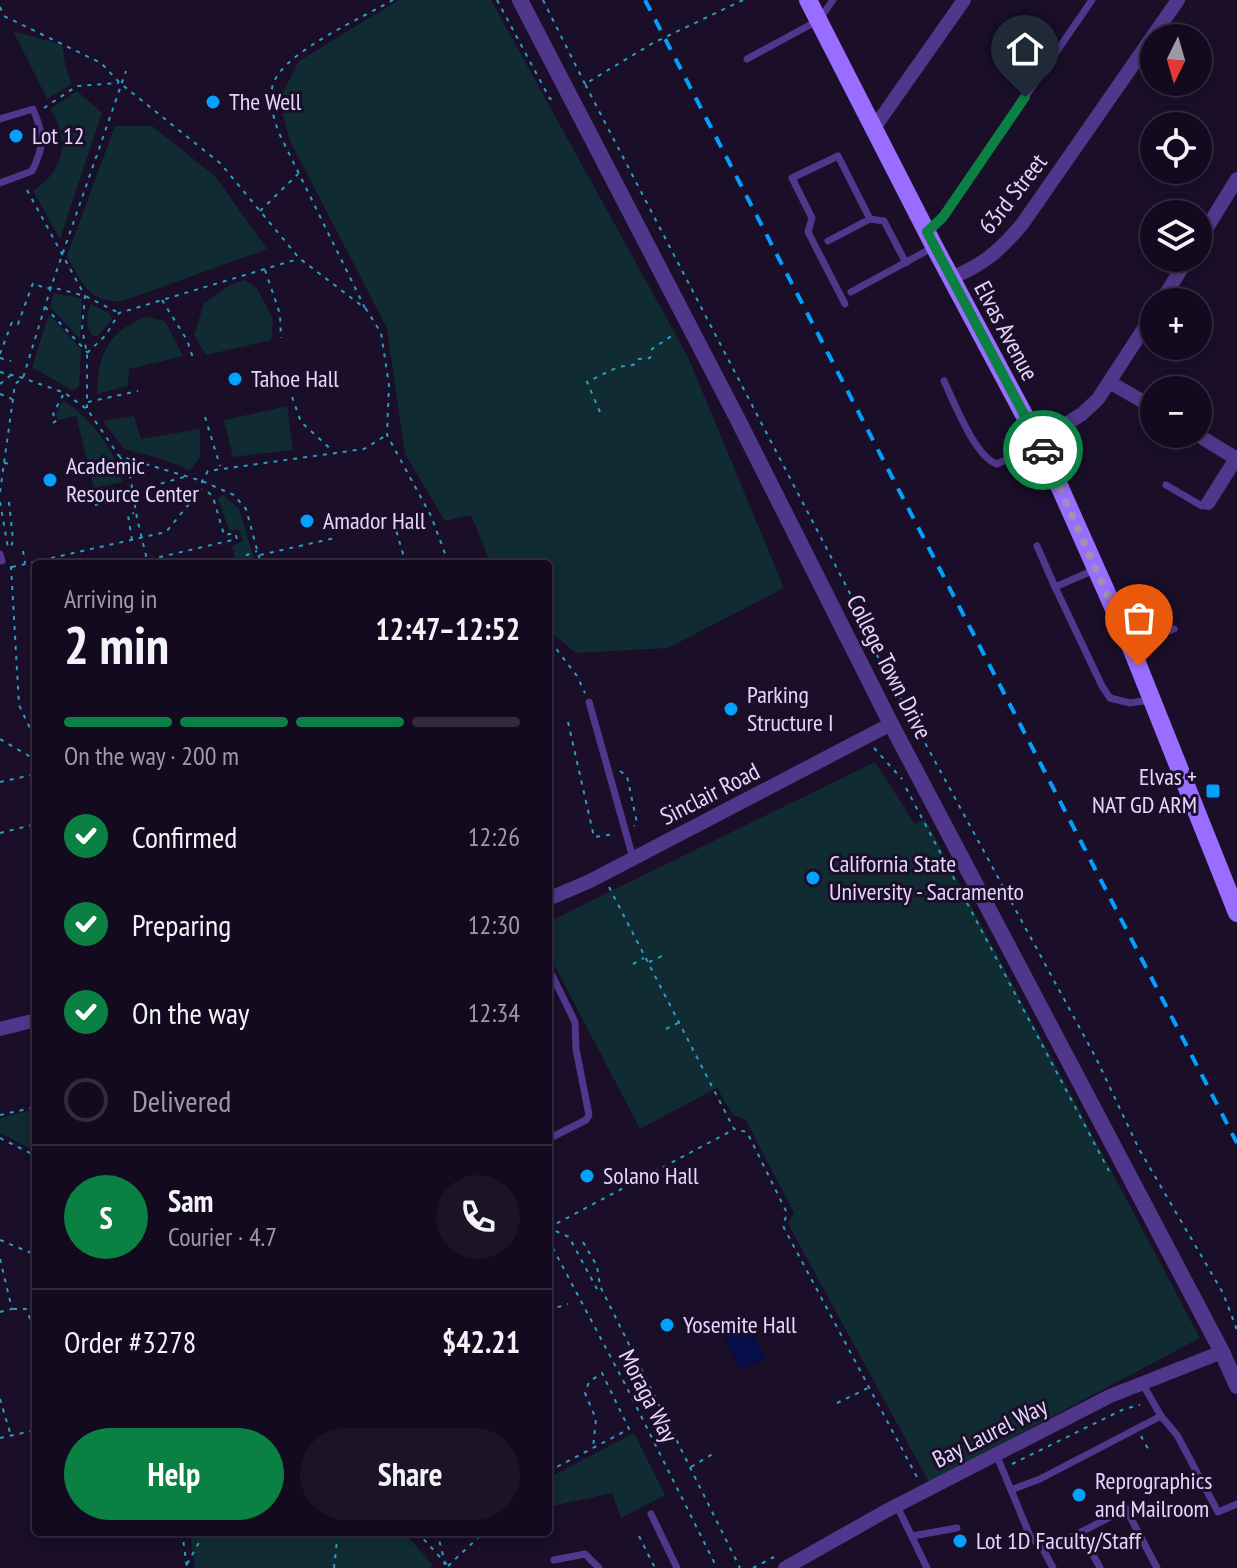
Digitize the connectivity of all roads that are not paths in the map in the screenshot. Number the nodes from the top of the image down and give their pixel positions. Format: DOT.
graph roads {
  1 [pos="520,0"];
  2 [pos="808,0"];
  3 [pos="833,0"];
  4 [pos="964,0"];
  5 [pos="1092,0"];
  6 [pos="1178,0"];
  7 [pos="819,20"];
  8 [pos="747,59"];
  9 [pos="0,119"];
  10 [pos="874,128"];
  11 [pos="1237,179"];
  12 [pos="0,183"];
  13 [pos="870,219"];
  14 [pos="1212,219"];
  15 [pos="930,239"];
  16 [pos="828,241"];
  17 [pos="906,263"];
  18 [pos="951,278"];
  19 [pos="851,292"];
  20 [pos="845,304"];
  21 [pos="1140,336"];
  22 [pos="944,381"];
  23 [pos="1111,383"];
  24 [pos="1140,400"];
  25 [pos="1039,443"];
  26 [pos="1212,443"];
  27 [pos="1237,458"];
  28 [pos="1166,485"];
  29 [pos="1208,503"];
  30 [pos="1037,546"];
  31 [pos="1096,569"];
  32 [pos="1055,587"];
  33 [pos="1174,629"];
  34 [pos="1130,645"];
  35 [pos="1152,700"];
  36 [pos="589,702"];
  37 [pos="900,726"];
  38 [pos="633,858"];
  39 [pos="552,897"];
  40 [pos="1237,913"];
  41 [pos="552,975"];
  42 [pos="32,1021"];
  43 [pos="0,1029"];
  44 [pos="552,1137"];
  45 [pos="1222,1352"];
  46 [pos="1142,1383"];
  47 [pos="1237,1386"];
  48 [pos="1161,1416"];
  49 [pos="999,1461"];
  50 [pos="1011,1490"];
  51 [pos="1237,1504"];
  52 [pos="897,1506"];
  53 [pos="651,1514"];
  54 [pos="957,1528"];
  55 [pos="1081,1532"];
  56 [pos="912,1536"];
  57 [pos="1044,1551"];
  58 [pos="554,1560"];
  59 [pos="599,1568"];
  60 [pos="677,1568"];
  61 [pos="785,1568"];
  62 [pos="927,1568"];
  63 [pos="1053,1568"];
  64 [pos="1100,1568"];
  65 [pos="1157,1568"];
  1 -- 37 [label="street, College Town Drive"];
  2 -- 7 [label="main road, Elvas Avenue"];
  3 -- 7 [label="lane"];
  4 -- 10 [label="street"];
  5 -- 15 [label="lane"];
  6 -- 18 [label="street, 63rd Street"];
  7 -- 8 [label="lane"];
  7 -- 10 [label="main road, Elvas Avenue"];
  9 -- 12 [label="lane"];
  10 -- 15 [label="main road, Elvas Avenue"];
  11 -- 14 [label="street"];
  13 -- 16 [label="lane"];
  13 -- 17 [label="lane"];
  13 -- 20 [label="lane"];
  15 -- 17 [label="lane"];
  15 -- 18 [label="main road, Elvas Avenue"];
  17 -- 19 [label="lane"];
  18 -- 25 [label="main road, Elvas Avenue"];
  21 -- 23 [label="street"];
  22 -- 25 [label="lane"];
  23 -- 24 [label="street"];
  23 -- 25 [label="street"];
  25 -- 31 [label="main road, Elvas Avenue"];
  26 -- 27 [label="street"];
  27 -- 29 [label="street"];
  28 -- 29 [label="lane"];
  30 -- 32 [label="lane"];
  31 -- 32 [label="lane"];
  31 -- 34 [label="main road, Elvas Avenue"];
  32 -- 35 [label="lane"];
  33 -- 34 [label="lane"];
  34 -- 35 [label="main road, Elvas Avenue"];
  35 -- 40 [label="main road, Elvas Avenue"];
  36 -- 38 [label="lane"];
  37 -- 38 [label="street, Sinclair Road"];
  37 -- 45 [label="street, College Town Drive"];
  38 -- 39 [label="street, Sinclair Road"];
  41 -- 44 [label="lane"];
  42 -- 43 [label="street"];
  45 -- 46 [label="street, Bay Laurel Way"];
  45 -- 47 [label="street, College Town Drive"];
  46 -- 48 [label="lane"];
  46 -- 49 [label="street, Bay Laurel Way"];
  48 -- 50 [label="lane"];
  48 -- 51 [label="lane"];
  49 -- 50 [label="lane"];
  49 -- 52 [label="street, Bay Laurel Way"];
  50 -- 57 [label="lane"];
  52 -- 56 [label="lane"];
  52 -- 61 [label="street, Bay Laurel Way"];
  53 -- 60 [label="lane"];
  54 -- 56 [label="lane"];
  55 -- 57 [label="lane"];
  55 -- 64 [label="lane"];
  55 -- 65 [label="lane"];
  56 -- 62 [label="lane"];
  57 -- 63 [label="lane"];
  58 -- 59 [label="lane"];
}
